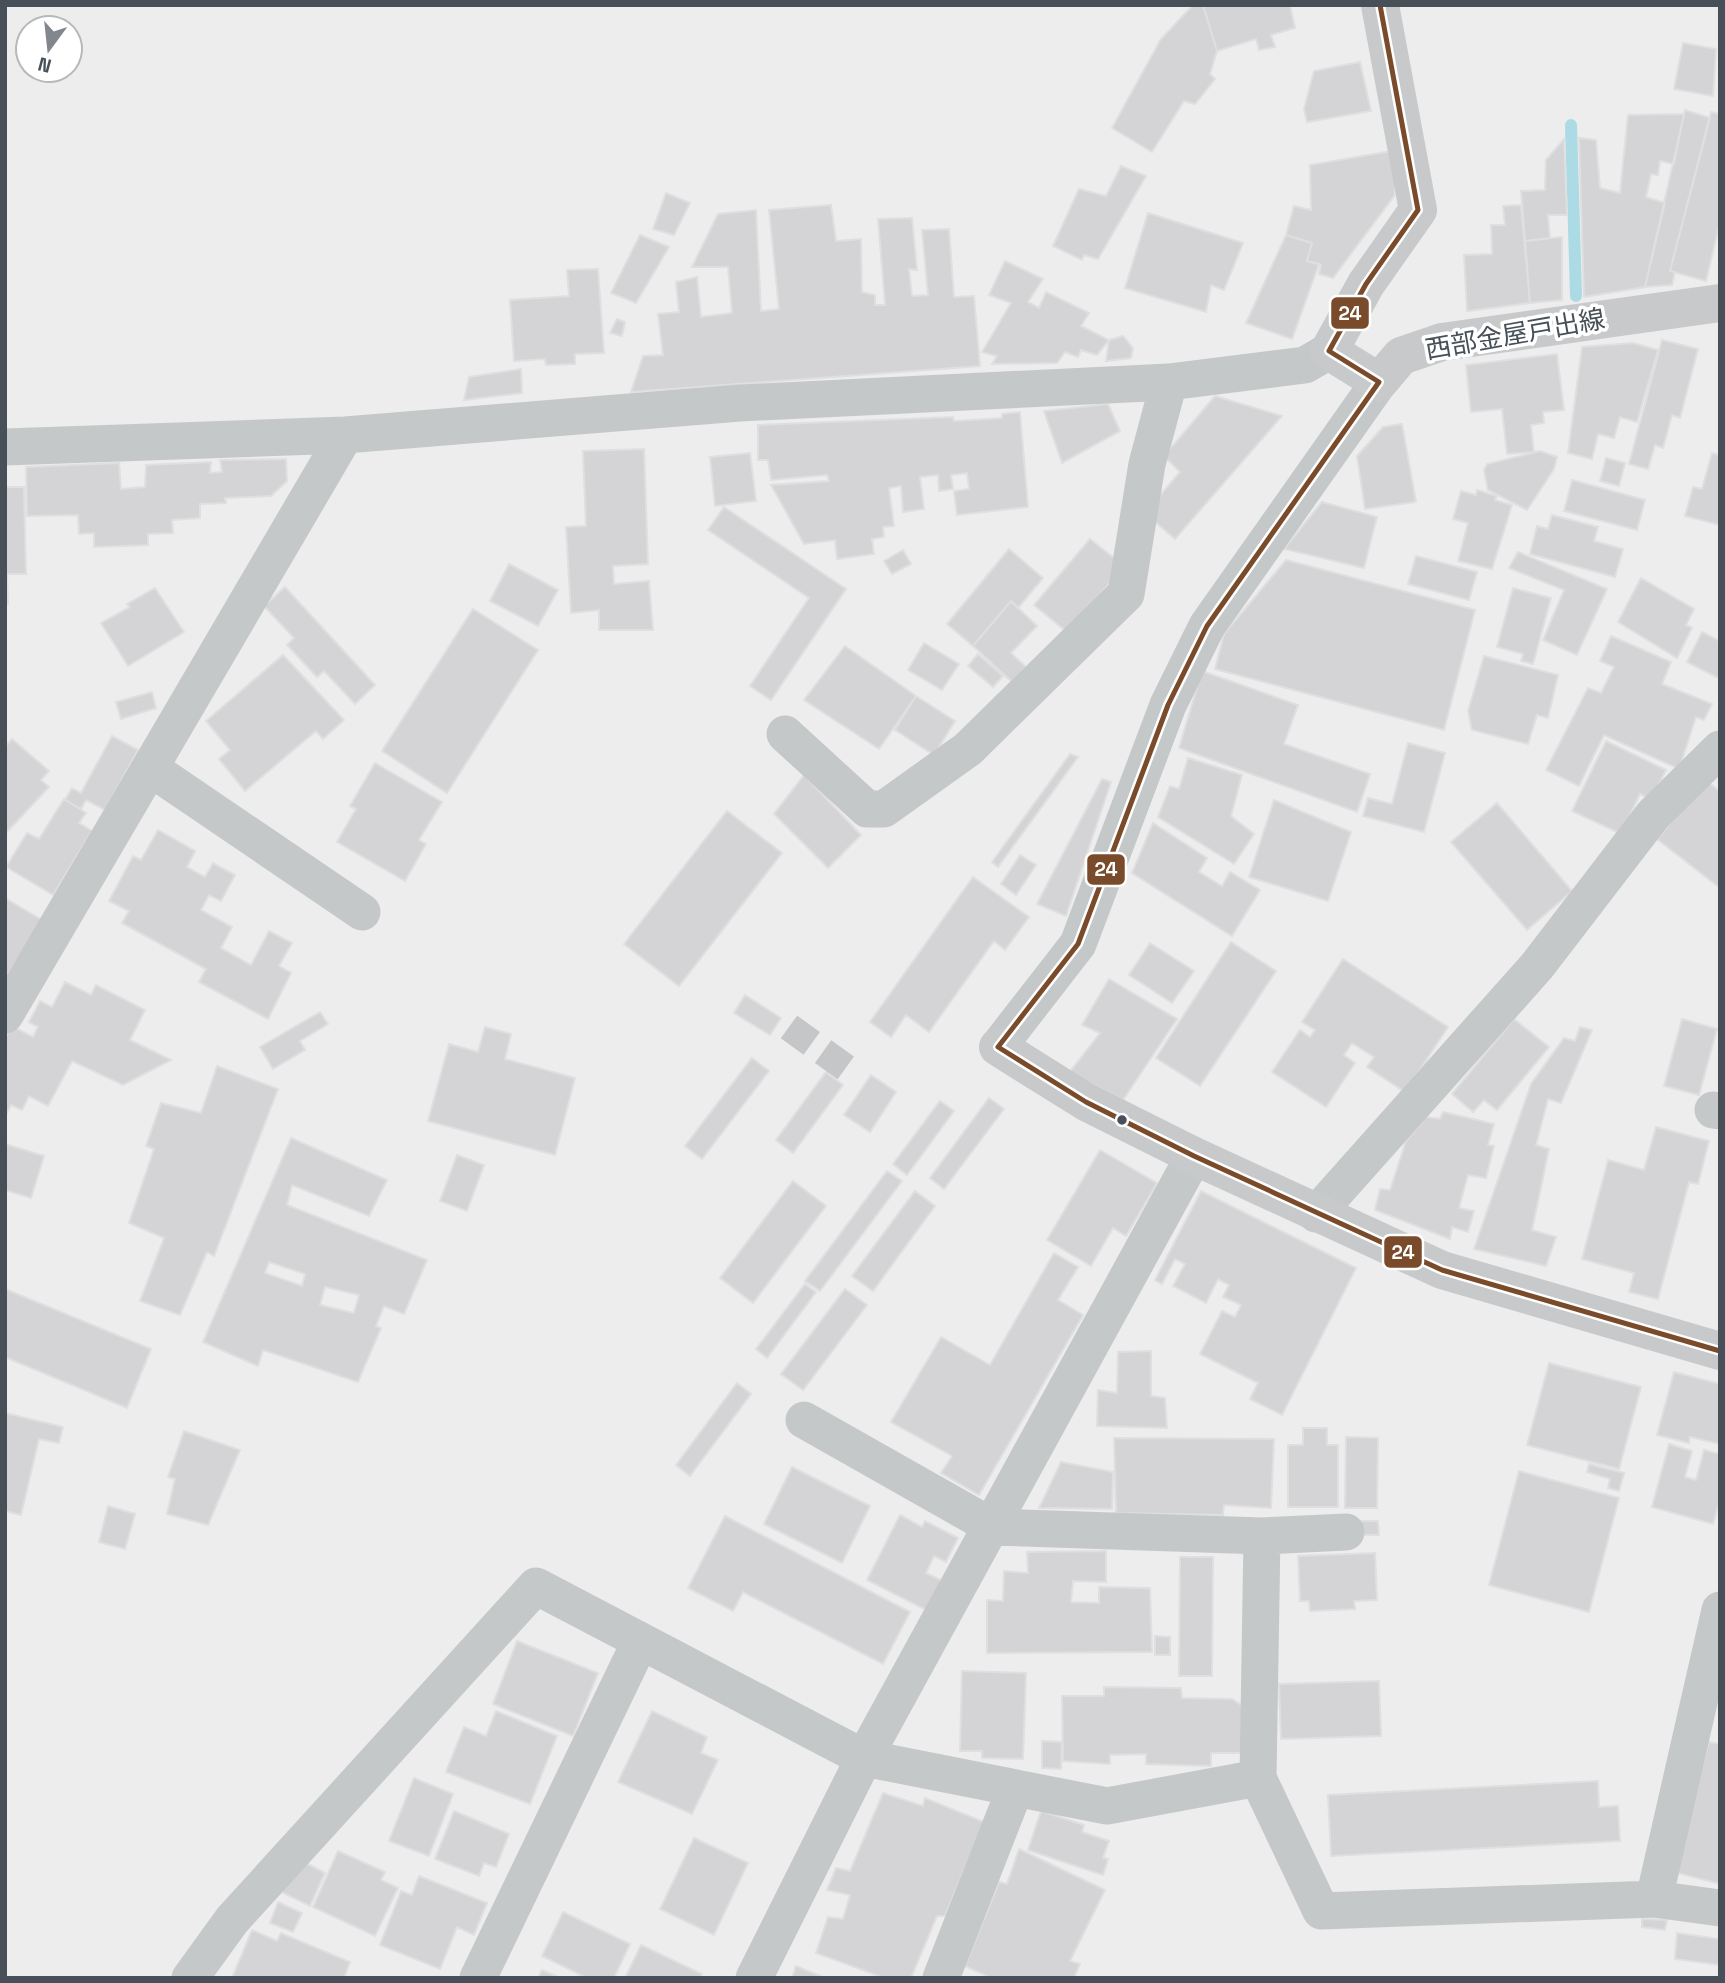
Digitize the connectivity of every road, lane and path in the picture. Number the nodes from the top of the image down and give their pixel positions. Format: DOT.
graph roads {
  1 [pos="1380,5"];
  2 [pos="1720,303"];
  3 [pos="1329,351"];
  4 [pos="1169,382"];
  5 [pos="1379,382"];
  6 [pos="345,435"];
  7 [pos="5,447"];
  8 [pos="785,734"];
  9 [pos="1720,750"];
  10 [pos="150,768"];
  11 [pos="362,912"];
  12 [pos="5,1015"];
  13 [pos="998,1047"];
  14 [pos="1194,1156"];
  15 [pos="1316,1214"];
  16 [pos="1720,1351"];
  17 [pos="804,1420"];
  18 [pos="993,1527"];
  19 [pos="1346,1532"];
  20 [pos="1262,1536"];
  21 [pos="1720,1610"];
  22 [pos="640,1642"];
  23 [pos="864,1758"];
  24 [pos="1258,1778"];
  25 [pos="1014,1789"];
  26 [pos="1654,1899"];
  27 [pos="1720,1908"];
  28 [pos="190,1978"];
  29 [pos="478,1978"];
  30 [pos="754,1978"];
  31 [pos="941,1978"];
  1 -- 3 [label="main road"];
  2 -- 5 [label="main road, 西部金屋戸出線"];
  3 -- 4 [label="street"];
  3 -- 5 [label="main road"];
  4 -- 6 [label="street"];
  4 -- 8 [label="street"];
  5 -- 13 [label="street"];
  6 -- 7 [label="street"];
  6 -- 10 [label="street"];
  9 -- 15 [label="street"];
  10 -- 11 [label="street"];
  10 -- 12 [label="street"];
  13 -- 14 [label="main road"];
  14 -- 15 [label="main road"];
  14 -- 18 [label="street"];
  15 -- 16 [label="main road"];
  17 -- 18 [label="street"];
  18 -- 20 [label="street"];
  18 -- 23 [label="street"];
  19 -- 20 [label="street"];
  20 -- 24 [label="street"];
  21 -- 26 [label="street"];
  22 -- 23 [label="street"];
  22 -- 28 [label="street"];
  22 -- 29 [label="street"];
  23 -- 25 [label="street"];
  23 -- 30 [label="street"];
  24 -- 25 [label="street"];
  24 -- 26 [label="street"];
  25 -- 31 [label="street"];
  26 -- 27 [label="street"];
}
